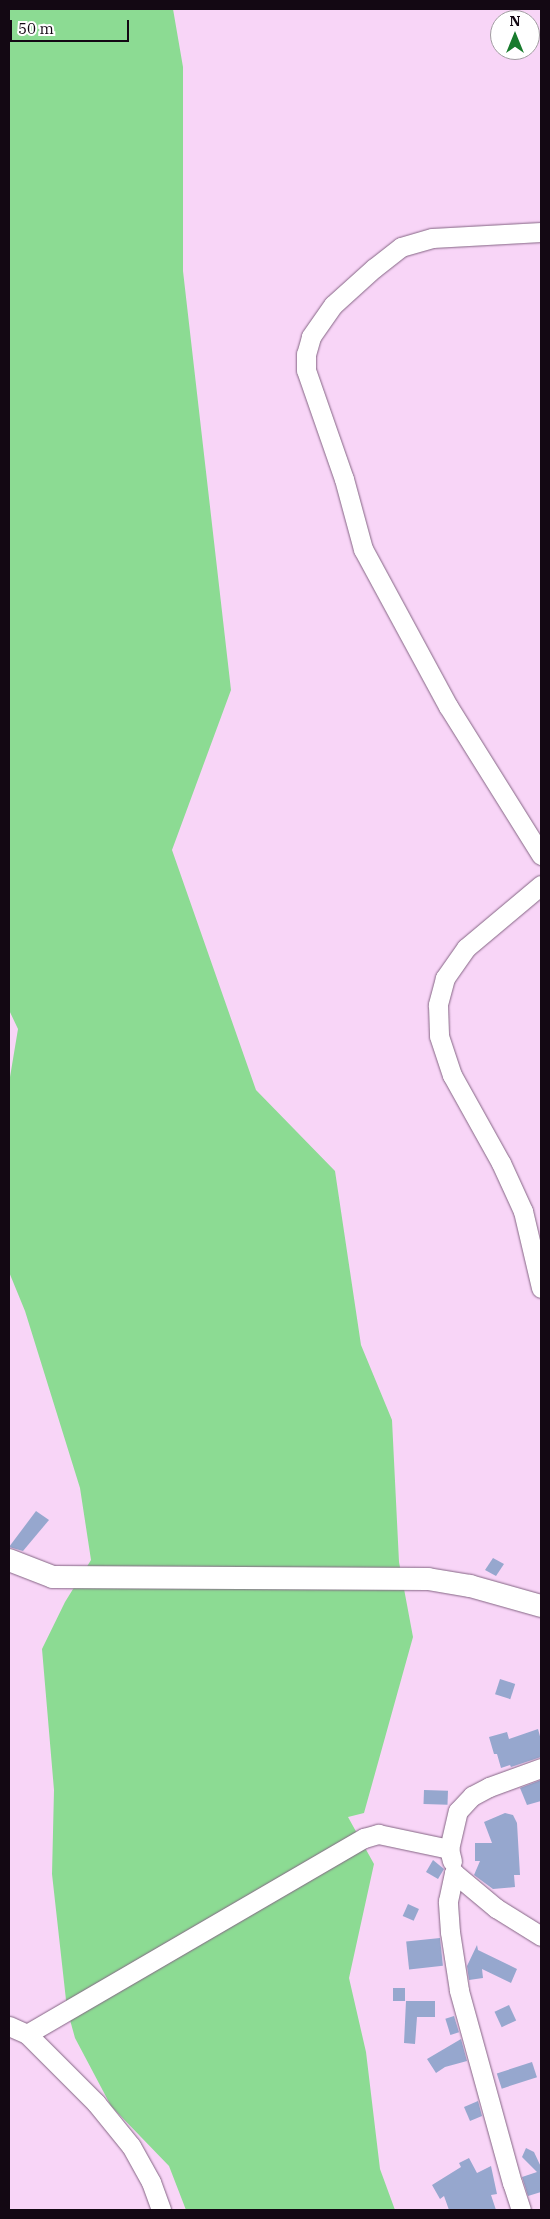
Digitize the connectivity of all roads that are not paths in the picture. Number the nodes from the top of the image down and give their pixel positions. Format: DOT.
graph roads {
  1 [pos="541,232"];
  2 [pos="541,855"];
  3 [pos="541,885"];
  4 [pos="541,1288"];
  5 [pos="9,1560"];
  6 [pos="541,1606"];
  7 [pos="541,1768"];
  8 [pos="449,1849"];
  9 [pos="454,1872"];
  10 [pos="541,1936"];
  11 [pos="9,2026"];
  12 [pos="27,2034"];
  13 [pos="161,2210"];
  14 [pos="522,2210"];
  1 -- 2 [label="street"];
  3 -- 4 [label="street"];
  5 -- 6 [label="street"];
  7 -- 8 [label="street"];
  8 -- 9 [label="street"];
  8 -- 12 [label="street"];
  9 -- 10 [label="street"];
  9 -- 14 [label="street"];
  11 -- 12 [label="street"];
  12 -- 13 [label="street"];
}
